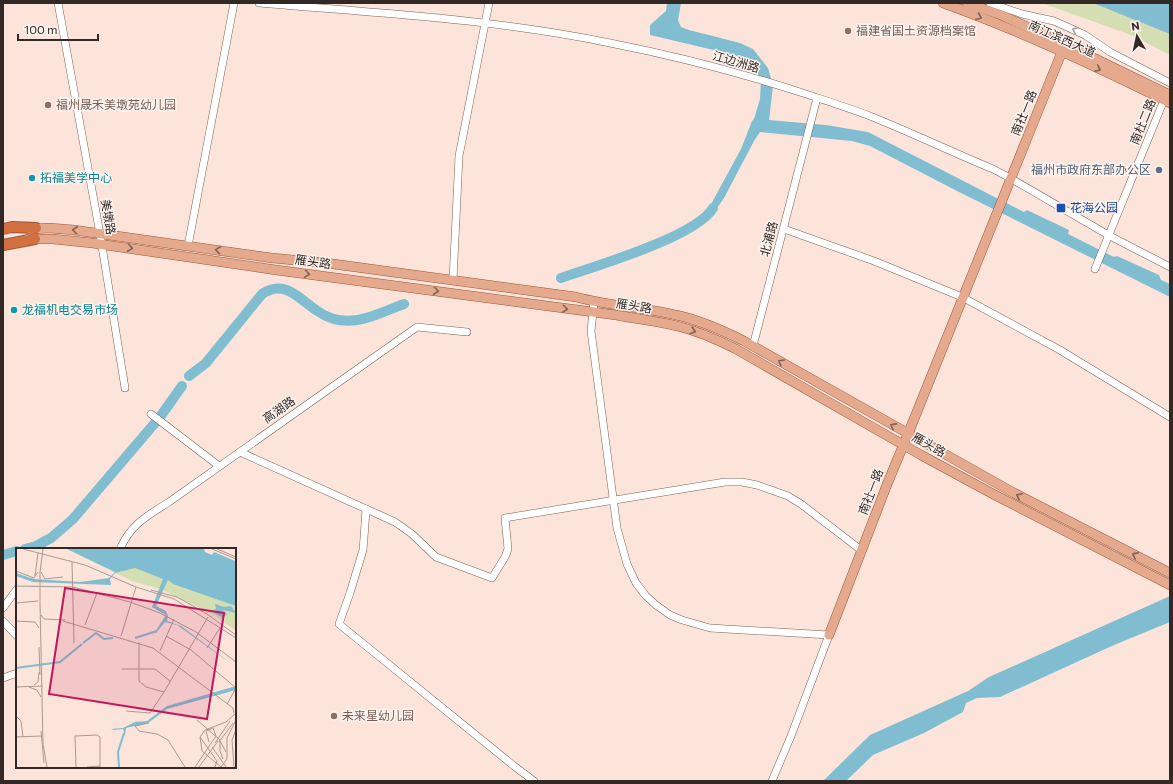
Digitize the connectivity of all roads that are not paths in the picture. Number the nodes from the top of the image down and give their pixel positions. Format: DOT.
graph roads {
  1 [pos="58,3"];
  2 [pos="234,3"];
  3 [pos="259,3"];
  4 [pos="489,3"];
  5 [pos="942,3"];
  6 [pos="967,3"];
  7 [pos="990,3"];
  8 [pos="485,23"];
  9 [pos="1063,48"];
  10 [pos="1170,83"];
  11 [pos="817,98"];
  12 [pos="1168,98"];
  13 [pos="1010,178"];
  14 [pos="36,228"];
  15 [pos="3,229"];
  16 [pos="784,229"];
  17 [pos="3,233"];
  18 [pos="100,234"];
  19 [pos="1110,236"];
  20 [pos="35,239"];
  21 [pos="3,241"];
  22 [pos="102,244"];
  23 [pos="3,245"];
  24 [pos="188,246"];
  25 [pos="1170,267"];
  26 [pos="1095,269"];
  27 [pos="453,280"];
  28 [pos="962,297"];
  29 [pos="594,302"];
  30 [pos="593,312"];
  31 [pos="467,332"];
  32 [pos="753,346"];
  33 [pos="125,388"];
  34 [pos="151,414"];
  35 [pos="1170,417"];
  36 [pos="908,434"];
  37 [pos="903,445"];
  38 [pos="240,452"];
  39 [pos="219,466"];
  40 [pos="613,500"];
  41 [pos="366,509"];
  42 [pos="121,548"];
  43 [pos="861,550"];
  44 [pos="1170,572"];
  45 [pos="1170,584"];
  46 [pos="16,590"];
  47 [pos="3,608"];
  48 [pos="3,621"];
  49 [pos="16,635"];
  50 [pos="829,635"];
  51 [pos="16,673"];
  52 [pos="3,678"];
  53 [pos="534,781"];
  54 [pos="772,781"];
  1 -- 18 [label="street, 美墩路"];
  2 -- 24 [label="street"];
  3 -- 8 [label="street, 江边洲路"];
  4 -- 8 [label="street"];
  5 -- 9 [label="main road, 南江滨西大道, one-way"];
  6 -- 9 [label="main road, 南江滨西大道"];
  10 -- 7 [label="street, one-way"];
  8 -- 11 [label="street, 江边洲路"];
  8 -- 27 [label="street"];
  9 -- 12 [label="main road, 南江滨西大道"];
  9 -- 13 [label="main road, 南社一路"];
  11 -- 13 [label="street, 江边洲路"];
  11 -- 16 [label="street, 北浦路"];
  12 -- 19 [label="street, 南杜二路"];
  13 -- 19 [label="street, 江边洲路"];
  13 -- 28 [label="main road, 南社一路"];
  14 -- 15 [label="highway"];
  14 -- 17 [label="main road, 雁头路"];
  18 -- 14 [label="main road, 雁头路, one-way"];
  16 -- 28 [label="street"];
  16 -- 32 [label="street, 北浦路"];
  18 -- 22 [label="street, 美墩路"];
  18 -- 24 [label="main road, 雁头路"];
  19 -- 25 [label="street, 江边洲路"];
  19 -- 26 [label="street, 南杜二路"];
  20 -- 21 [label="main road, 雁头路"];
  20 -- 22 [label="main road, 雁头路"];
  20 -- 23 [label="highway"];
  22 -- 30 [label="main road, 雁头路, one-way"];
  22 -- 33 [label="street, 美墩路"];
  27 -- 24 [label="main road, 雁头路, one-way"];
  27 -- 29 [label="main road, 雁头路"];
  28 -- 35 [label="street"];
  28 -- 36 [label="main road, 南社一路"];
  29 -- 30 [label="street"];
  29 -- 32 [label="main road, 雁头路"];
  30 -- 37 [label="main road, 雁头路, one-way"];
  30 -- 40 [label="street"];
  31 -- 38 [label="street, 高湖路"];
  36 -- 32 [label="main road, 雁头路, one-way"];
  34 -- 39 [label="street"];
  36 -- 37 [label="main road, 南社一路"];
  44 -- 36 [label="main road, 雁头路, one-way"];
  37 -- 43 [label="main road, 南社一路"];
  37 -- 45 [label="main road, 雁头路"];
  38 -- 39 [label="street, 高湖路"];
  38 -- 41 [label="street"];
  39 -- 42 [label="street, 高湖路"];
  40 -- 41 [label="street"];
  40 -- 43 [label="street"];
  40 -- 50 [label="street"];
  41 -- 53 [label="street"];
  43 -- 50 [label="main road, 南社一路"];
  46 -- 47 [label="street"];
  48 -- 49 [label="street"];
  50 -- 54 [label="street, 南社一路"];
  51 -- 52 [label="street"];
}
